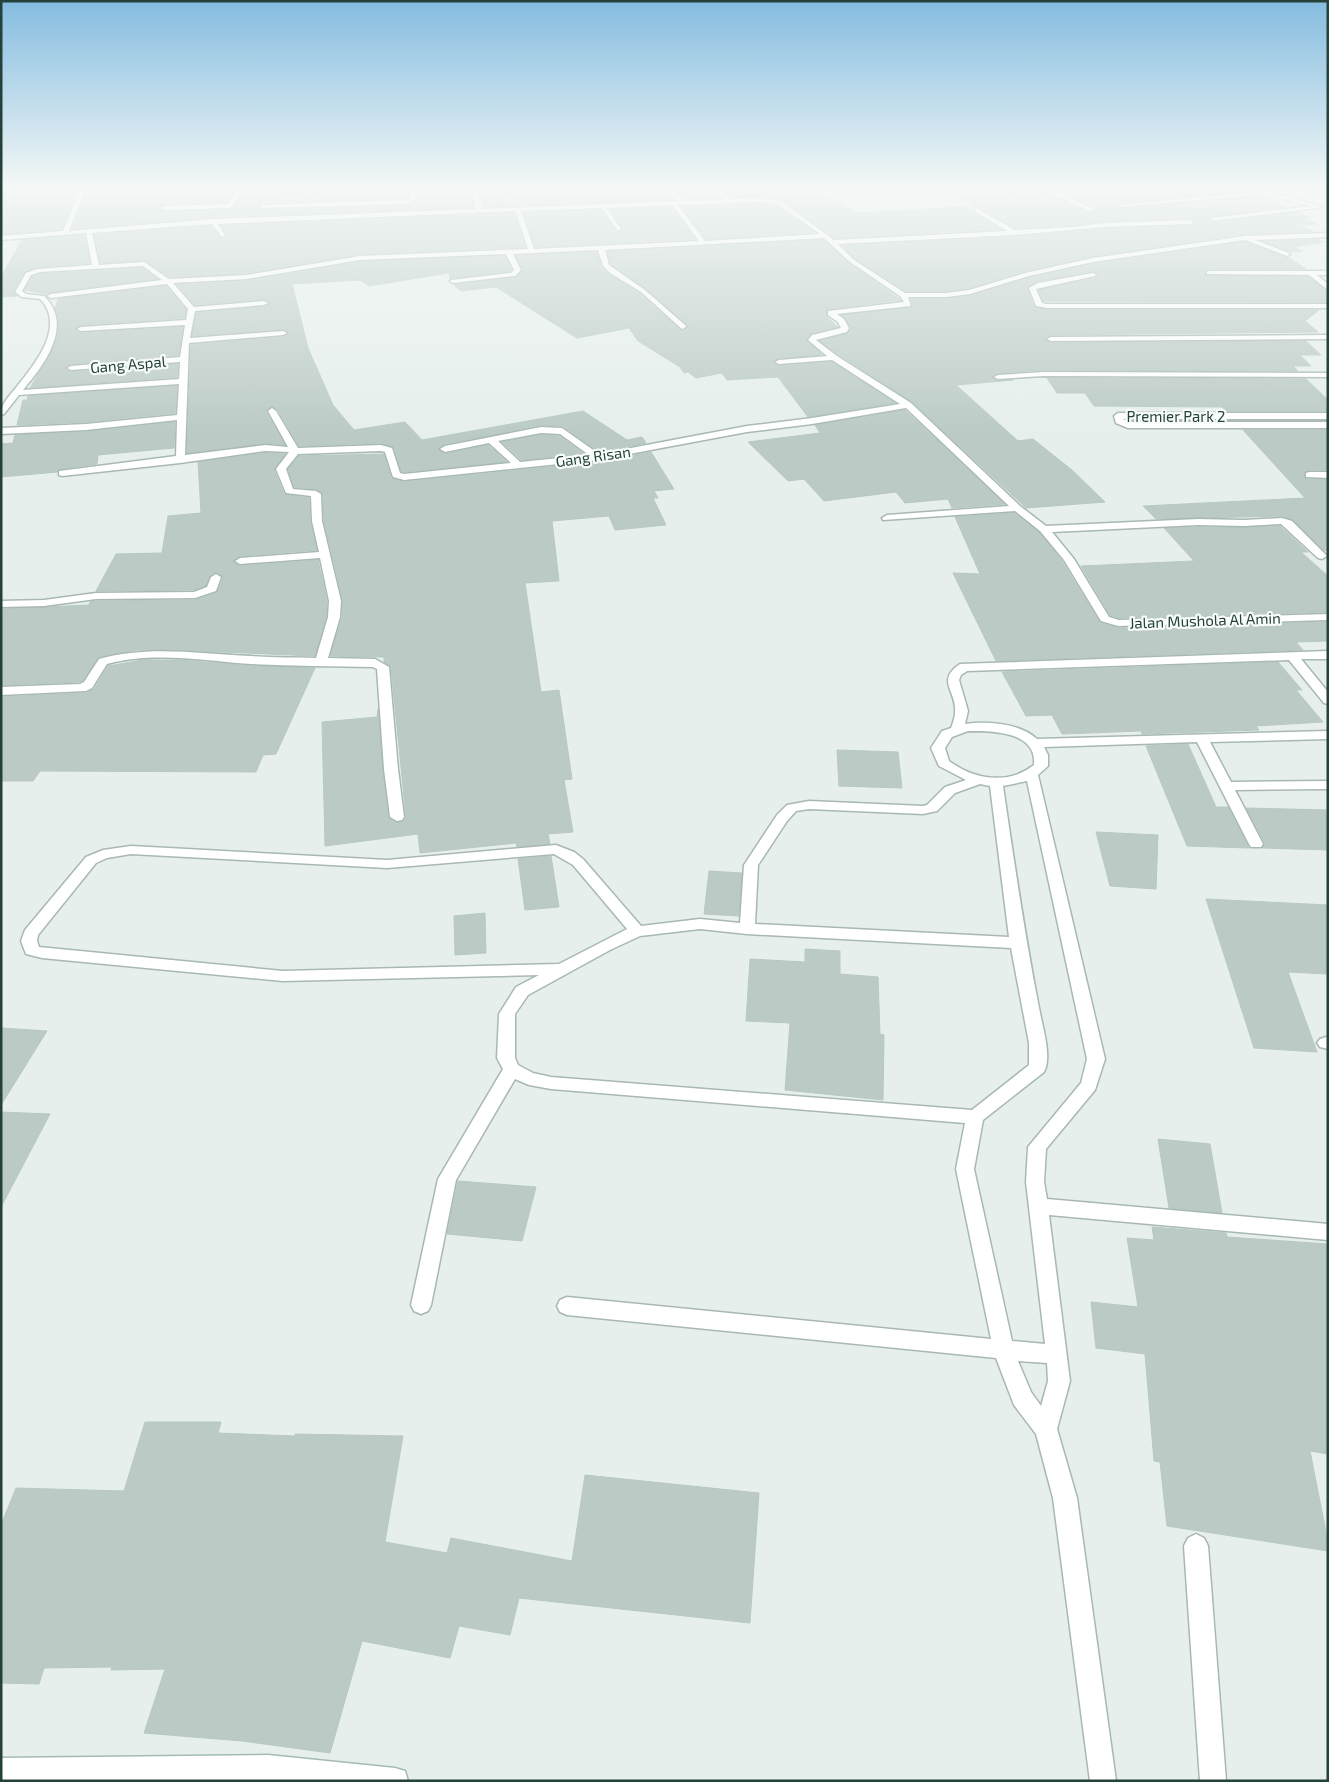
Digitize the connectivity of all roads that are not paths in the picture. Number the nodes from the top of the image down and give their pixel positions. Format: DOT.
graph roads {
  1 [pos="74,268"];
  2 [pos="150,268"];
  3 [pos="300,268"];
  4 [pos="517,268"];
  5 [pos="608,268"];
  6 [pos="863,268"];
  7 [pos="1055,268"];
  8 [pos="1209,273"];
  9 [pos="1311,273"];
  10 [pos="1328,273"];
  11 [pos="1093,275"];
  12 [pos="452,281"];
  13 [pos="95,282"];
  14 [pos="169,282"];
  15 [pos="1328,288"];
  16 [pos="95,290"];
  17 [pos="903,295"];
  18 [pos="51,296"];
  19 [pos="264,303"];
  20 [pos="1328,306"];
  21 [pos="192,309"];
  22 [pos="190,322"];
  23 [pos="682,328"];
  24 [pos="81,329"];
  25 [pos="283,332"];
  26 [pos="1328,337"];
  27 [pos="1051,338"];
  28 [pos="186,341"];
  29 [pos="834,358"];
  30 [pos="184,359"];
  31 [pos="779,362"];
  32 [pos="71,368"];
  33 [pos="1328,375"];
  34 [pos="998,377"];
  35 [pos="183,381"];
  36 [pos="16,393"];
  37 [pos="908,405"];
  38 [pos="272,411"];
  39 [pos="1,412"];
  40 [pos="1328,416"];
  41 [pos="182,417"];
  42 [pos="1328,425"];
  43 [pos="1,431"];
  44 [pos="491,440"];
  45 [pos="445,449"];
  46 [pos="295,451"];
  47 [pos="597,457"];
  48 [pos="180,460"];
  49 [pos="518,465"];
  50 [pos="62,473"];
  51 [pos="1309,474"];
  52 [pos="1328,474"];
  53 [pos="1017,508"];
  54 [pos="888,518"];
  55 [pos="1044,529"];
  56 [pos="324,555"];
  57 [pos="1322,556"];
  58 [pos="240,561"];
  59 [pos="216,577"];
  60 [pos="1,604"];
  61 [pos="1328,617"];
  62 [pos="1328,655"];
  63 [pos="1292,656"];
  64 [pos="321,661"];
  65 [pos="1,691"];
  66 [pos="1328,700"];
  67 [pos="962,711"];
  68 [pos="981,727"];
  69 [pos="957,731"];
  70 [pos="1328,735"];
  71 [pos="1202,739"];
  72 [pos="1073,742"];
  73 [pos="1034,743"];
  74 [pos="1042,754"];
  75 [pos="956,770"];
  76 [pos="1032,775"];
  77 [pos="988,781"];
  78 [pos="1328,785"];
  79 [pos="1228,786"];
  80 [pos="950,790"];
  81 [pos="397,817"];
  82 [pos="1256,844"];
  83 [pos="748,929"];
  84 [pos="637,931"];
  85 [pos="1018,943"];
  86 [pos="559,969"];
  87 [pos="512,1069"];
  88 [pos="975,1117"];
  89 [pos="1038,1206"];
  90 [pos="1328,1232"];
  91 [pos="421,1305"];
  92 [pos="567,1306"];
  93 [pos="1003,1348"];
  94 [pos="1058,1355"];
  95 [pos="1046,1429"];
  96 [pos="1196,1546"];
  97 [pos="1,1771"];
  98 [pos="267,1774"];
  99 [pos="395,1781"];
  100 [pos="1103,1781"];
  101 [pos="1213,1781"];
  1 -- 36 [label="street"];
  2 -- 14 [label="street"];
  3 -- 14 [label="street"];
  4 -- 12 [label="street"];
  5 -- 23 [label="street"];
  6 -- 17 [label="street"];
  7 -- 17 [label="street"];
  8 -- 9 [label="street"];
  9 -- 10 [label="street"];
  9 -- 15 [label="street"];
  11 -- 20 [label="street"];
  13 -- 16 [label="street"];
  14 -- 16 [label="street"];
  14 -- 21 [label="street"];
  16 -- 18 [label="street"];
  17 -- 29 [label="street, Jalan Mushola Al Amin"];
  19 -- 21 [label="street"];
  21 -- 22 [label="street"];
  22 -- 24 [label="street"];
  22 -- 28 [label="street"];
  25 -- 28 [label="street"];
  26 -- 27 [label="street"];
  28 -- 30 [label="street"];
  29 -- 31 [label="street"];
  29 -- 37 [label="street, Jalan Mushola Al Amin"];
  30 -- 32 [label="street, Gang Aspal"];
  30 -- 35 [label="street"];
  33 -- 34 [label="street"];
  35 -- 36 [label="street"];
  35 -- 41 [label="street"];
  36 -- 39 [label="street"];
  37 -- 47 [label="street, Gang Risan"];
  37 -- 53 [label="street, Jalan Mushola Al Amin"];
  38 -- 46 [label="street"];
  40 -- 42 [label="street, Premier Park 2"];
  41 -- 43 [label="street"];
  41 -- 48 [label="street"];
  44 -- 45 [label="street"];
  44 -- 47 [label="street"];
  44 -- 49 [label="street"];
  46 -- 48 [label="street"];
  46 -- 49 [label="street, Gang Risan"];
  46 -- 56 [label="street"];
  47 -- 49 [label="street, Gang Risan"];
  48 -- 50 [label="street"];
  51 -- 52 [label="street"];
  53 -- 54 [label="street"];
  53 -- 55 [label="street, Jalan Mushola Al Amin"];
  55 -- 57 [label="street"];
  55 -- 61 [label="street, Jalan Mushola Al Amin"];
  56 -- 58 [label="street"];
  56 -- 64 [label="street"];
  59 -- 60 [label="street"];
  62 -- 63 [label="street"];
  63 -- 66 [label="street"];
  63 -- 67 [label="street"];
  64 -- 65 [label="street"];
  64 -- 81 [label="street"];
  67 -- 68 [label="street"];
  67 -- 69 [label="street"];
  68 -- 69 [label="street"];
  68 -- 73 [label="street"];
  69 -- 75 [label="street"];
  70 -- 71 [label="street"];
  71 -- 72 [label="street"];
  71 -- 79 [label="street"];
  72 -- 73 [label="street"];
  72 -- 74 [label="street"];
  73 -- 74 [label="street"];
  74 -- 76 [label="street"];
  75 -- 77 [label="street"];
  75 -- 80 [label="street"];
  76 -- 77 [label="street"];
  76 -- 89 [label="street"];
  77 -- 80 [label="street"];
  77 -- 85 [label="street"];
  78 -- 79 [label="street"];
  79 -- 82 [label="street"];
  80 -- 83 [label="street"];
  83 -- 84 [label="street"];
  83 -- 85 [label="street"];
  84 -- 86 [label="street"];
  84 -- 86 [label="street"];
  85 -- 88 [label="street"];
  86 -- 87 [label="street"];
  87 -- 88 [label="street"];
  87 -- 91 [label="street"];
  88 -- 93 [label="street"];
  89 -- 90 [label="street"];
  89 -- 94 [label="street"];
  92 -- 93 [label="street"];
  93 -- 94 [label="street"];
  93 -- 95 [label="street"];
  94 -- 95 [label="street"];
  95 -- 100 [label="street"];
  96 -- 101 [label="street"];
  97 -- 98 [label="street"];
  98 -- 99 [label="street"];
}
